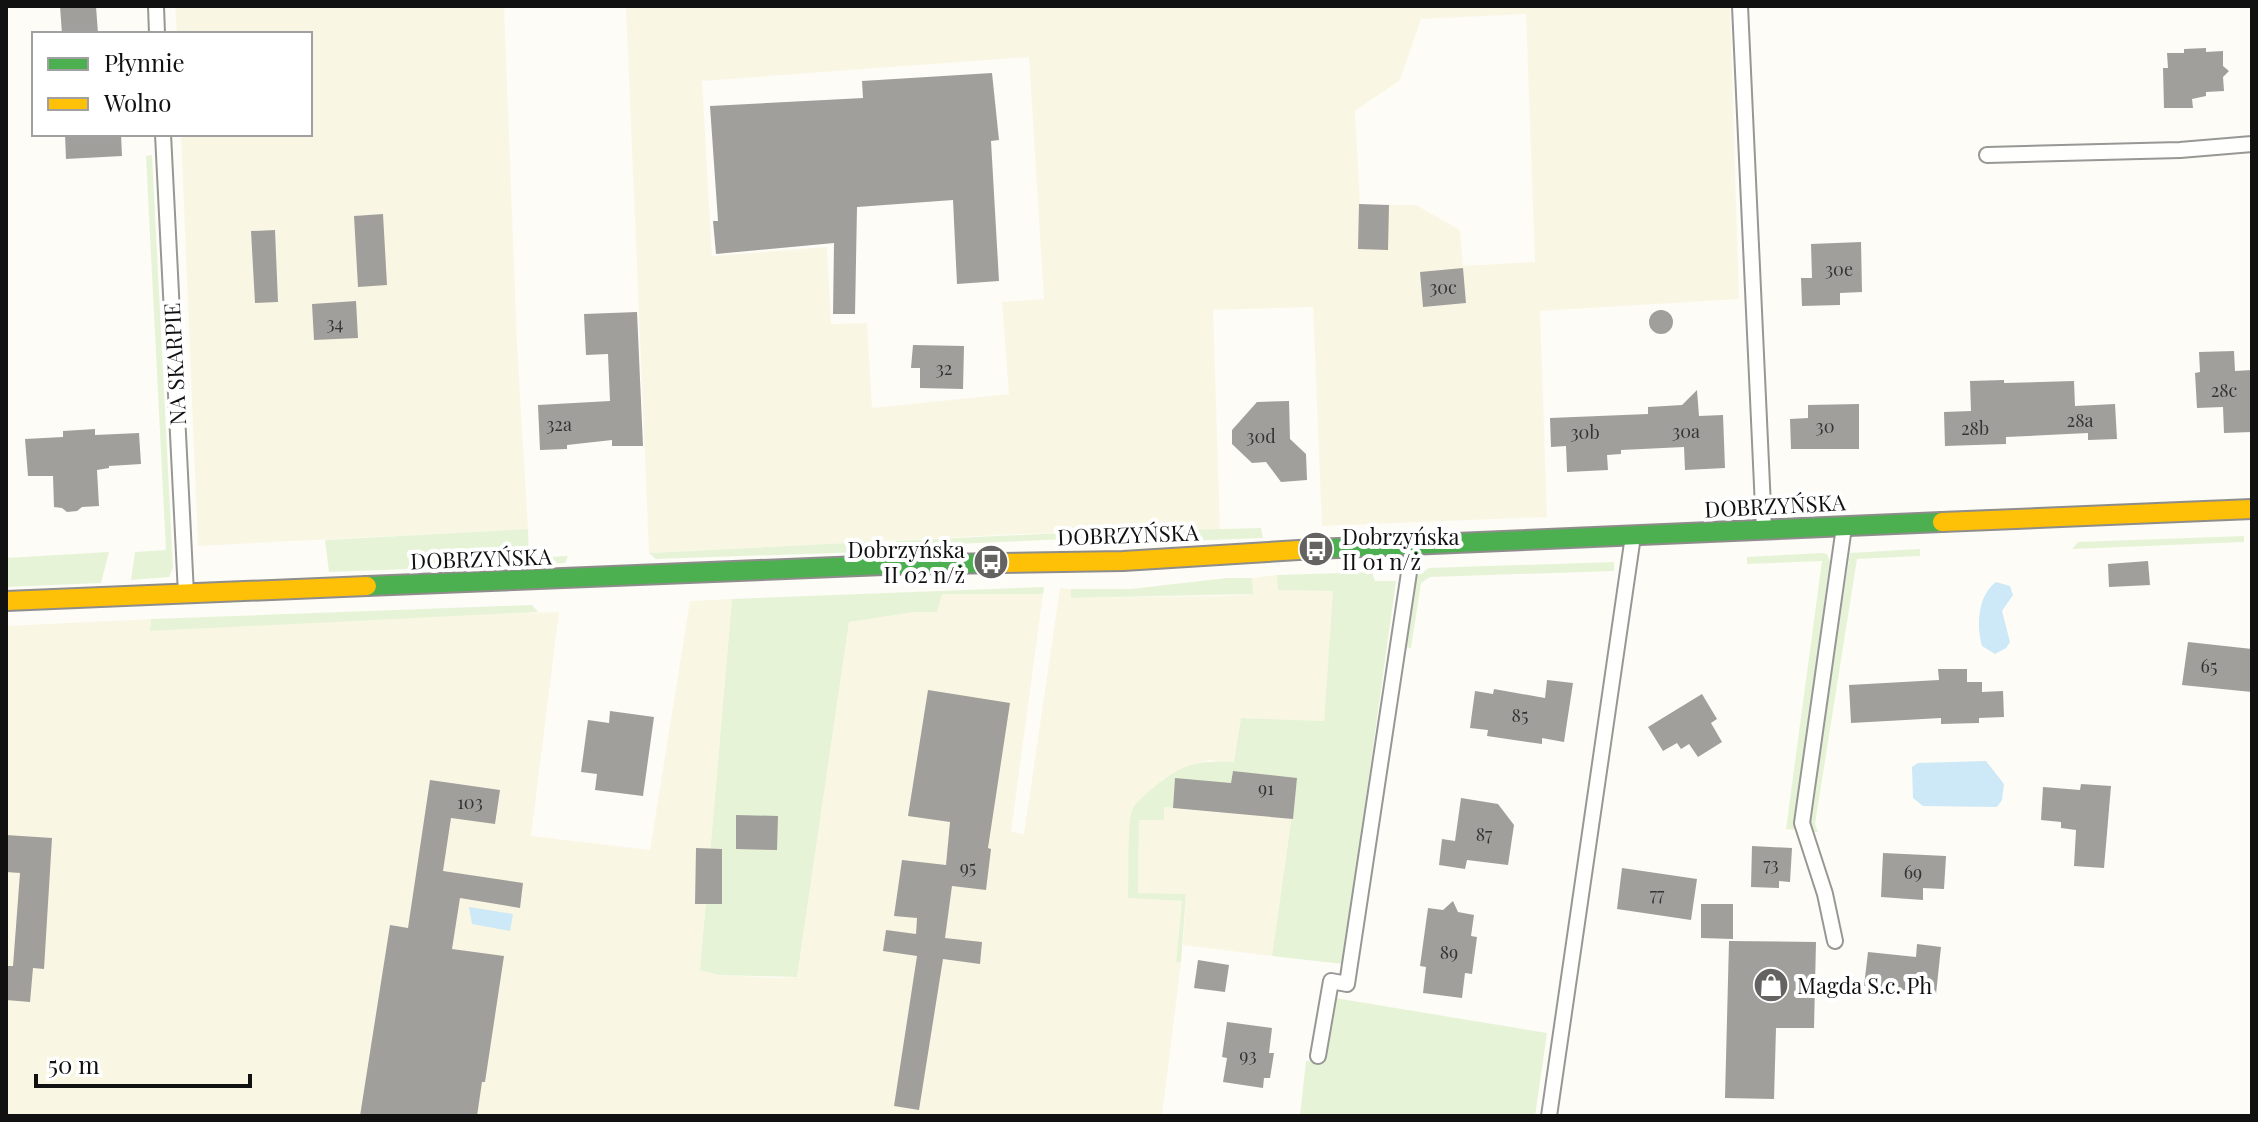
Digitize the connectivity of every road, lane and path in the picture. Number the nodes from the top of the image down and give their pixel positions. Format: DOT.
graph roads {
  1 [pos="156,6"];
  2 [pos="1740,6"];
  3 [pos="157,32"];
  4 [pos="163,136"];
  5 [pos="2252,144"];
  6 [pos="1987,155"];
  7 [pos="2252,509"];
  8 [pos="1844,526"];
  9 [pos="1764,530"];
  10 [pos="1633,536"];
  11 [pos="1413,546"];
  12 [pos="186,594"];
  13 [pos="6,601"];
  14 [pos="1835,941"];
  15 [pos="1318,1056"];
  16 [pos="1549,1116"];
  1 -- 3 [label="lane"];
  2 -- 9 [label="lane"];
  4 -- 12 [label="lane, NA SKARPIE"];
  5 -- 6 [label="lane"];
  7 -- 8 [label="street, DOBRZYŃSKA"];
  8 -- 9 [label="street, DOBRZYŃSKA"];
  8 -- 14 [label="lane"];
  9 -- 10 [label="street, DOBRZYŃSKA"];
  10 -- 11 [label="street, DOBRZYŃSKA"];
  10 -- 16 [label="lane"];
  11 -- 12 [label="street, DOBRZYŃSKA"];
  11 -- 15 [label="lane"];
  12 -- 13 [label="street, DOBRZYŃSKA"];
}
